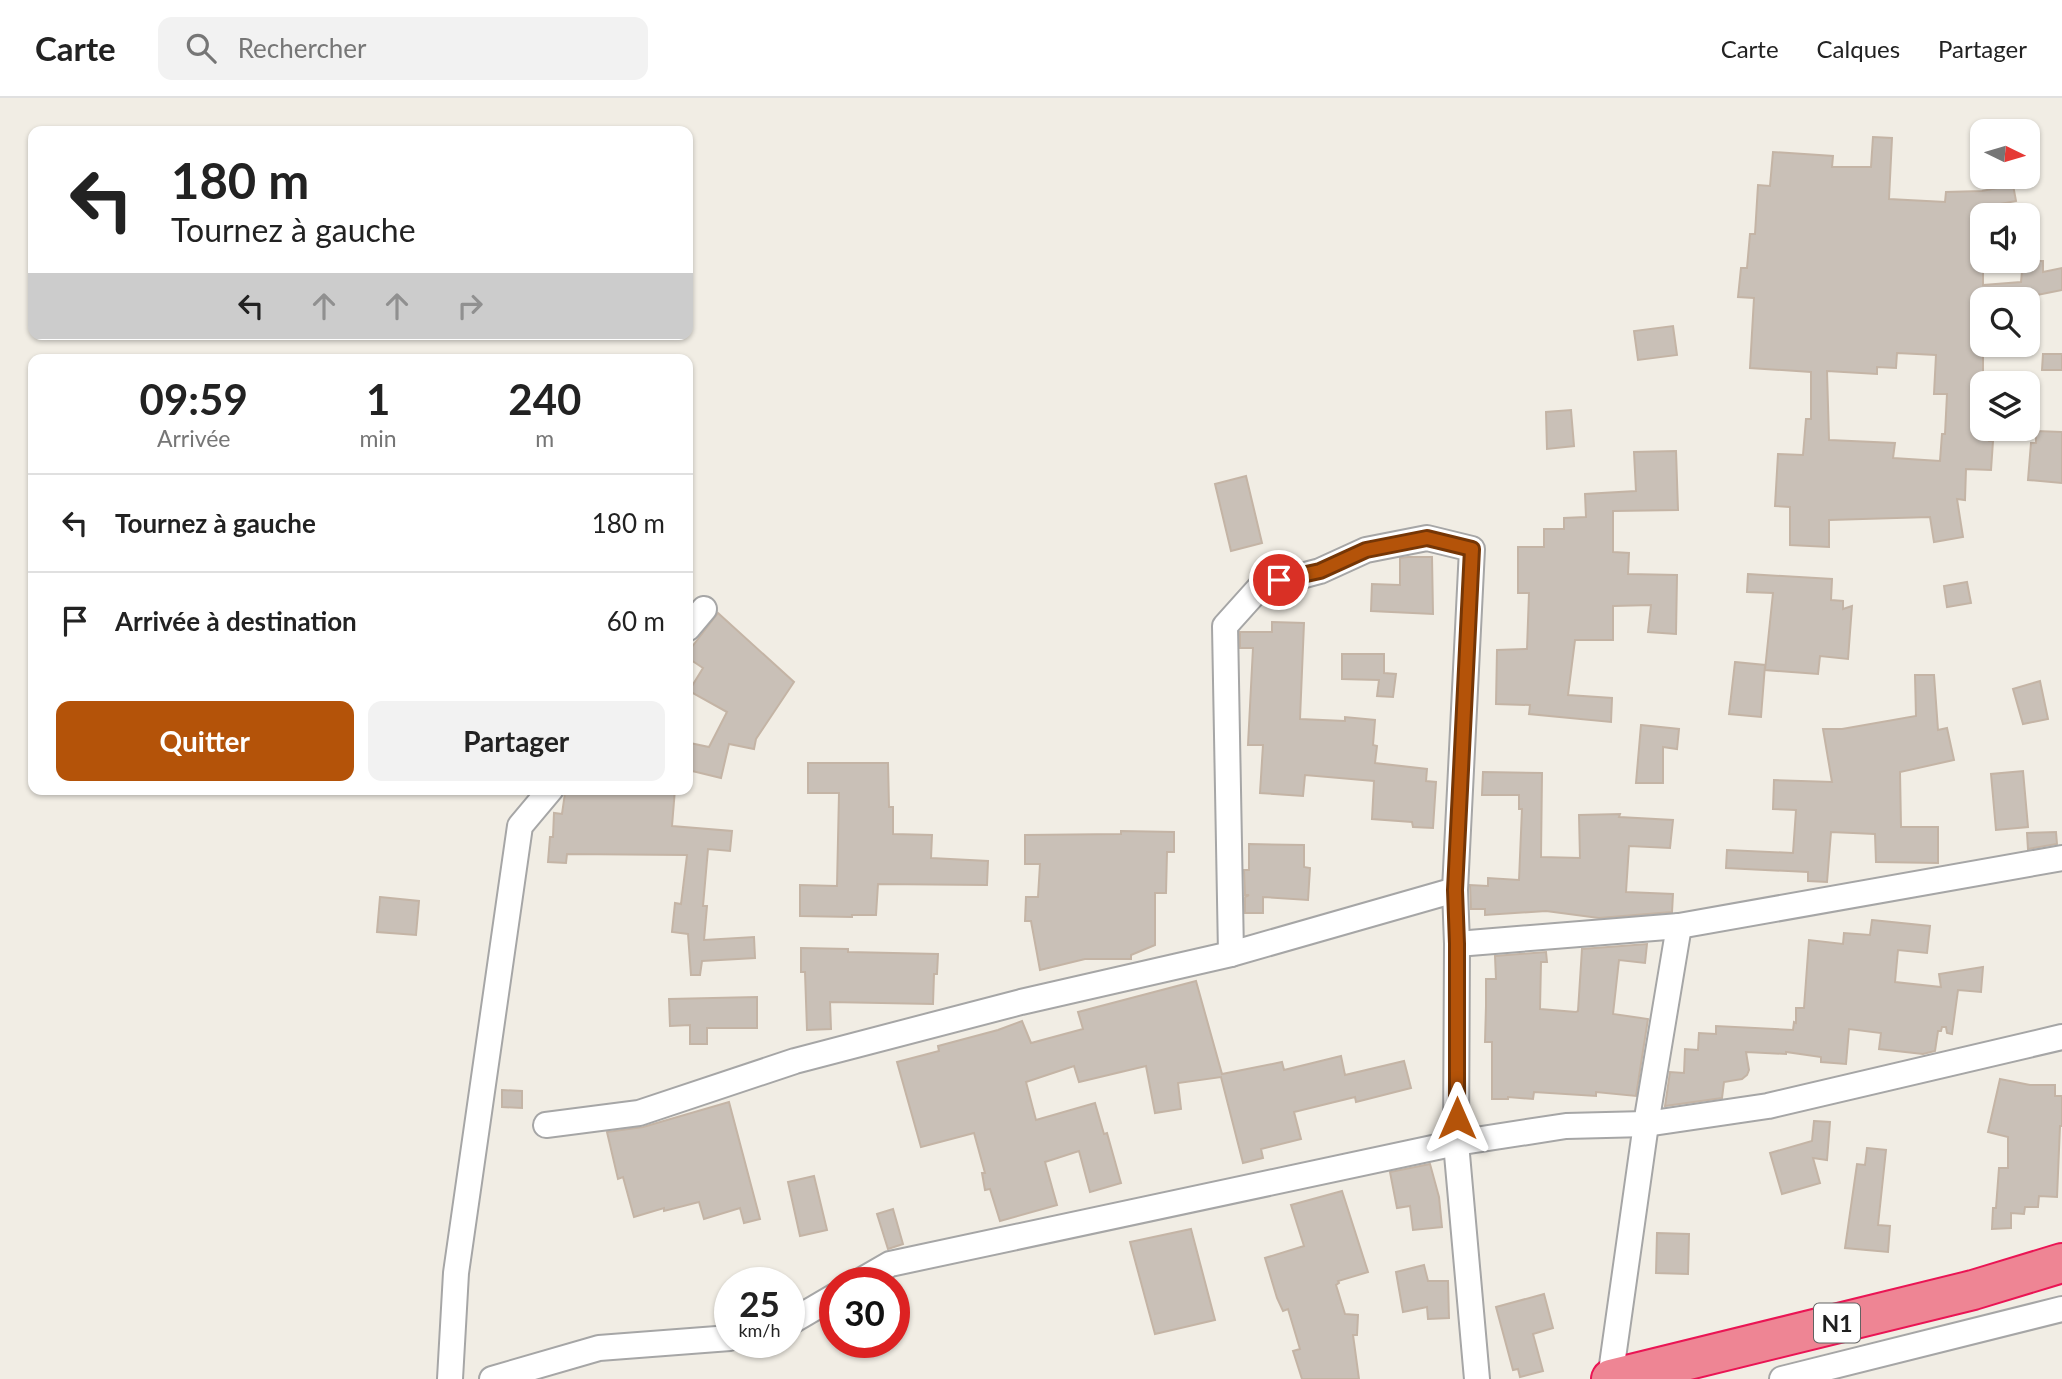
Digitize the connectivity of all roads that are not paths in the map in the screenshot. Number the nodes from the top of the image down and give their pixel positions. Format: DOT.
graph roads {
  1 [pos="704,609"];
  2 [pos="693,622"];
  3 [pos="546,795"];
  4 [pos="2062,858"];
  5 [pos="1455,890"];
  6 [pos="1679,926"];
  7 [pos="1457,944"];
  8 [pos="1230,954"];
  9 [pos="2062,1037"];
  10 [pos="1646,1124"];
  11 [pos="546,1125"];
  12 [pos="1456,1143"];
  13 [pos="2062,1263"];
  14 [pos="885,1267"];
  15 [pos="1973,1290"];
  16 [pos="2062,1310"];
  17 [pos="1962,1335"];
  18 [pos="714,1339"];
  19 [pos="450,1379"];
  20 [pos="492,1379"];
  21 [pos="1477,1379"];
  22 [pos="1611,1379"];
  23 [pos="1782,1379"];
  1 -- 2 [label="street"];
  3 -- 19 [label="street"];
  4 -- 6 [label="street"];
  5 -- 7 [label="street"];
  5 -- 8 [label="street"];
  5 -- 8 [label="street"];
  6 -- 7 [label="street"];
  6 -- 10 [label="street"];
  7 -- 12 [label="street"];
  8 -- 11 [label="street"];
  9 -- 10 [label="street"];
  10 -- 12 [label="street"];
  10 -- 22 [label="street"];
  12 -- 14 [label="street"];
  12 -- 21 [label="street"];
  13 -- 15 [label="highway, N1"];
  15 -- 17 [label="street"];
  15 -- 22 [label="highway, N1"];
  16 -- 17 [label="street"];
  17 -- 23 [label="street"];
  18 -- 20 [label="street"];
}
